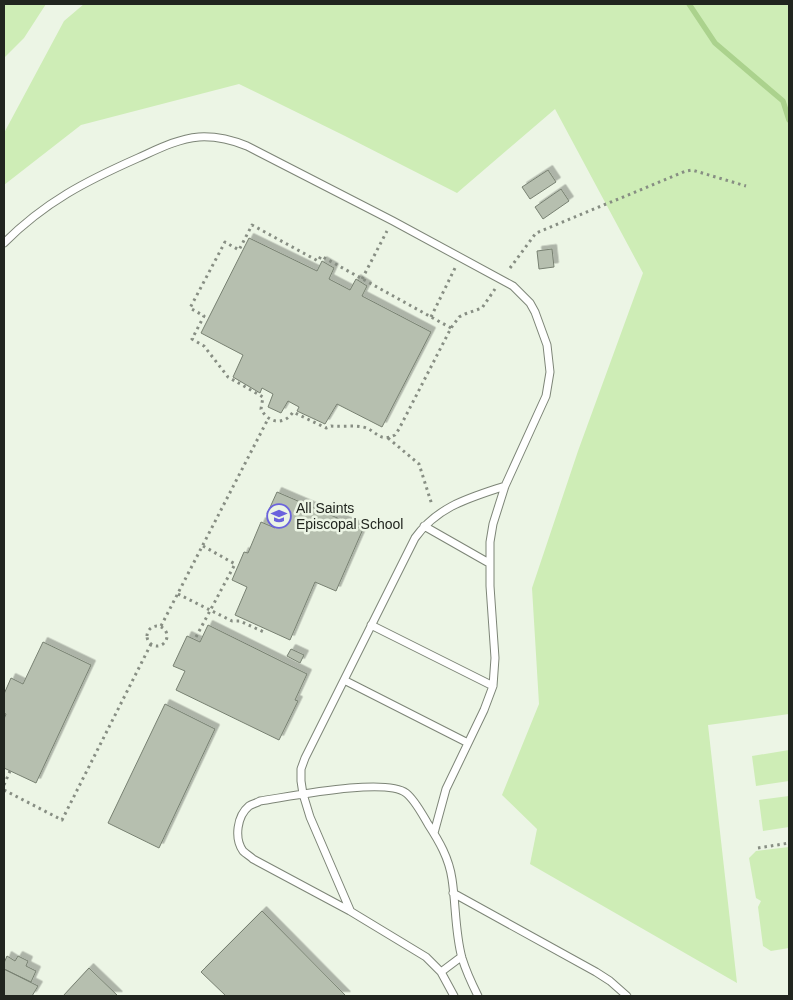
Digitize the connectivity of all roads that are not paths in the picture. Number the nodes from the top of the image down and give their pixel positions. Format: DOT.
graph roads {
  1 [pos="4,243"];
  2 [pos="505,486"];
  3 [pos="424,526"];
  4 [pos="489,563"];
  5 [pos="371,625"];
  6 [pos="344,680"];
  7 [pos="493,686"];
  8 [pos="468,743"];
  9 [pos="304,794"];
  10 [pos="434,833"];
  11 [pos="453,893"];
  12 [pos="350,911"];
  13 [pos="462,957"];
  14 [pos="441,972"];
  15 [pos="454,996"];
  16 [pos="478,996"];
  17 [pos="627,996"];
  1 -- 2 [label="lane"];
  2 -- 3 [label="lane"];
  2 -- 4 [label="lane"];
  3 -- 4 [label="lane"];
  3 -- 5 [label="lane"];
  4 -- 7 [label="lane"];
  5 -- 6 [label="lane"];
  5 -- 7 [label="lane"];
  6 -- 8 [label="lane"];
  6 -- 9 [label="lane"];
  7 -- 8 [label="lane"];
  8 -- 10 [label="lane"];
  9 -- 10 [label="lane"];
  9 -- 12 [label="lane"];
  9 -- 12 [label="lane"];
  10 -- 11 [label="lane"];
  11 -- 13 [label="lane"];
  11 -- 17 [label="lane"];
  12 -- 14 [label="lane"];
  13 -- 14 [label="lane"];
  13 -- 16 [label="lane"];
  14 -- 15 [label="lane"];
}
